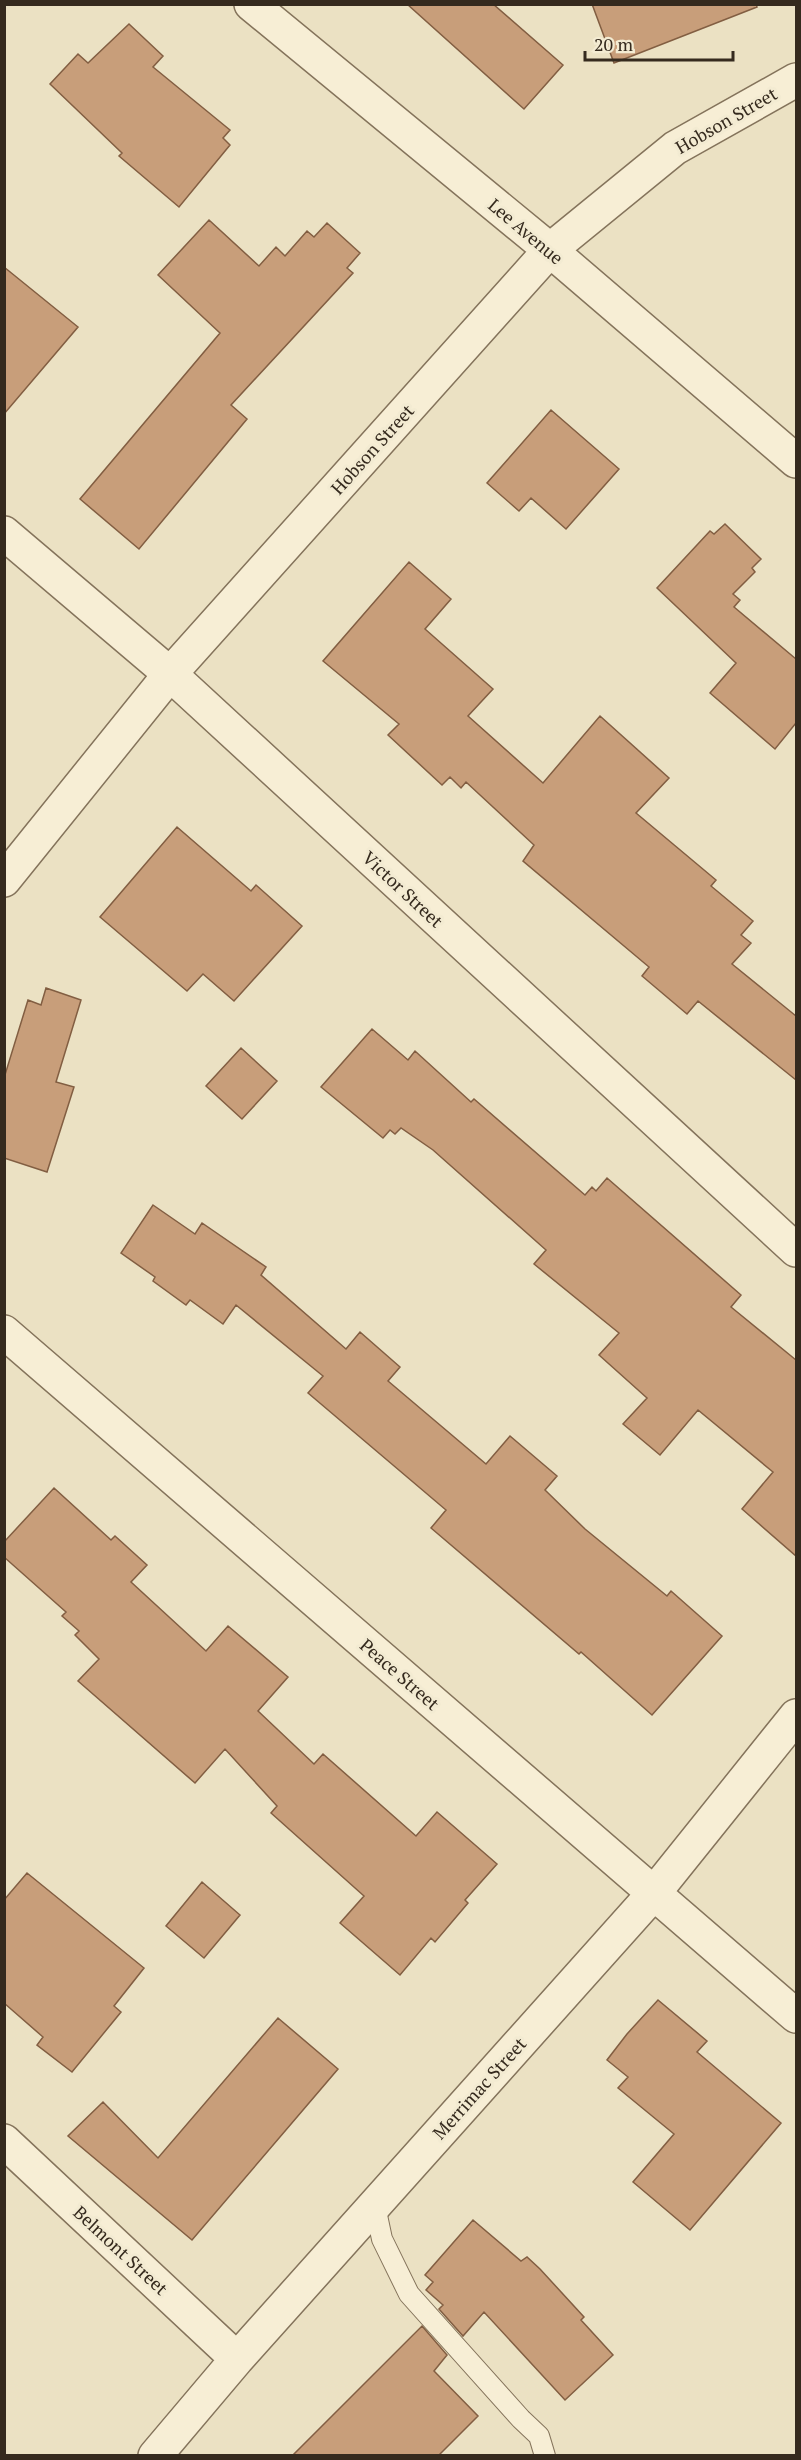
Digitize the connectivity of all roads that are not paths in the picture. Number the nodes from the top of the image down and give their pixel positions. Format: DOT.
graph roads {
  1 [pos="251,4"];
  2 [pos="796,80"];
  3 [pos="550,250"];
  4 [pos="796,461"];
  5 [pos="4,533"];
  6 [pos="170,674"];
  7 [pos="4,880"];
  8 [pos="796,1250"];
  9 [pos="4,1332"];
  10 [pos="796,1716"];
  11 [pos="654,1893"];
  12 [pos="796,2016"];
  13 [pos="4,2141"];
  14 [pos="375,2206"];
  15 [pos="237,2359"];
  16 [pos="155,2456"];
  17 [pos="545,2456"];
  1 -- 3 [label="street, Lee Avenue"];
  2 -- 3 [label="street, Hobson Street"];
  3 -- 4 [label="street, Lee Avenue"];
  3 -- 6 [label="street, Hobson Street"];
  5 -- 6 [label="street, Victor Street"];
  6 -- 7 [label="street, Hobson Street"];
  6 -- 8 [label="street, Victor Street"];
  9 -- 11 [label="street, Peace Street"];
  10 -- 11 [label="street, Merrimac Street"];
  11 -- 12 [label="street, Peace Street"];
  11 -- 14 [label="street, Merrimac Street"];
  13 -- 15 [label="street, Belmont Street"];
  14 -- 15 [label="street, Merrimac Street"];
  14 -- 17 [label="lane"];
  15 -- 16 [label="street, Merrimac Street"];
}
